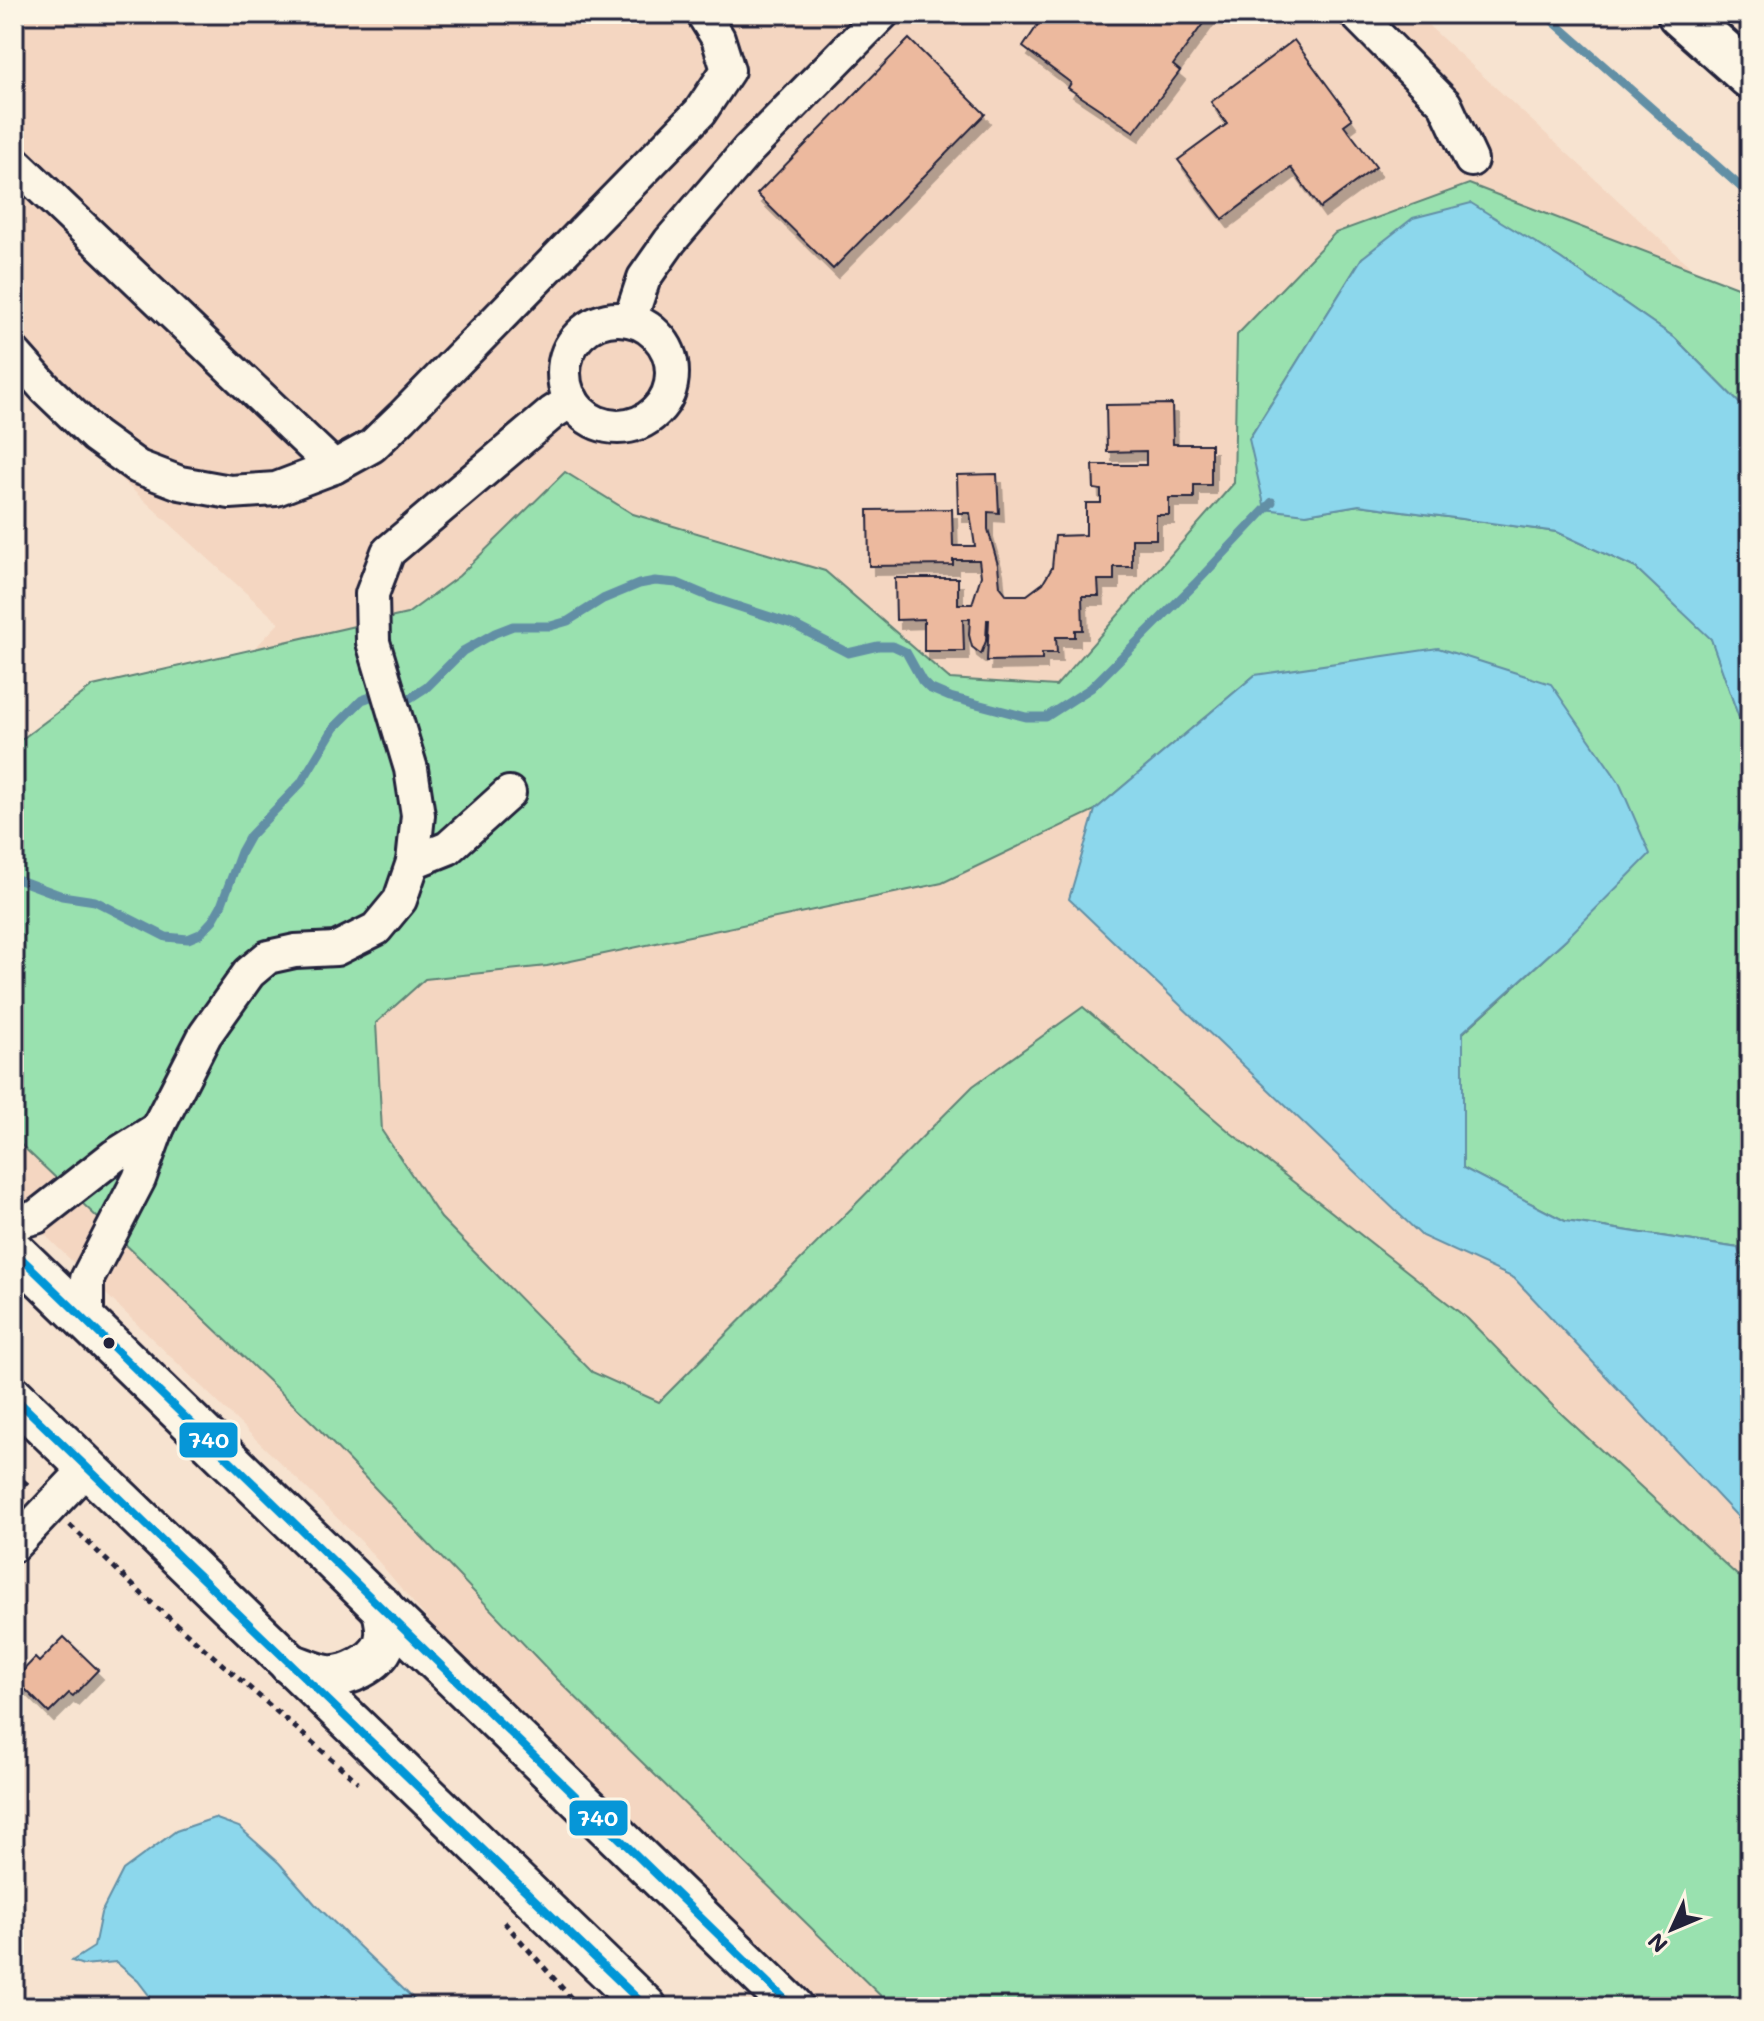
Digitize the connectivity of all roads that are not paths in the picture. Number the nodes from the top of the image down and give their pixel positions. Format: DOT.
graph roads {
  1 [pos="703,14"];
  2 [pos="882,14"];
  3 [pos="1356,14"];
  4 [pos="1680,14"];
  5 [pos="1750,76"];
  6 [pos="1471,160"];
  7 [pos="14,162"];
  8 [pos="630,320"];
  9 [pos="14,353"];
  10 [pos="572,400"];
  11 [pos="334,467"];
  12 [pos="509,793"];
  13 [pos="413,862"];
  14 [pos="157,1129"];
  15 [pos="14,1223"];
  16 [pos="14,1251"];
  17 [pos="87,1322"];
  18 [pos="14,1397"];
  19 [pos="86,1469"];
  20 [pos="14,1545"];
  21 [pos="382,1607"];
  22 [pos="290,1664"];
  23 [pos="646,2007"];
  24 [pos="793,2007"];
  1 -- 11 [label="street"];
  2 -- 8 [label="street"];
  3 -- 6 [label="street"];
  4 -- 5 [label="highway"];
  7 -- 11 [label="street"];
  8 -- 10 [label="street"];
  8 -- 10 [label="street"];
  9 -- 11 [label="street"];
  10 -- 13 [label="street"];
  12 -- 13 [label="street"];
  13 -- 14 [label="street"];
  14 -- 15 [label="street"];
  14 -- 17 [label="street"];
  16 -- 17 [label="main road"];
  17 -- 21 [label="main road"];
  18 -- 19 [label="main road"];
  19 -- 20 [label="street"];
  19 -- 22 [label="main road"];
  21 -- 22 [label="main road"];
  21 -- 24 [label="main road"];
  22 -- 23 [label="main road"];
}
